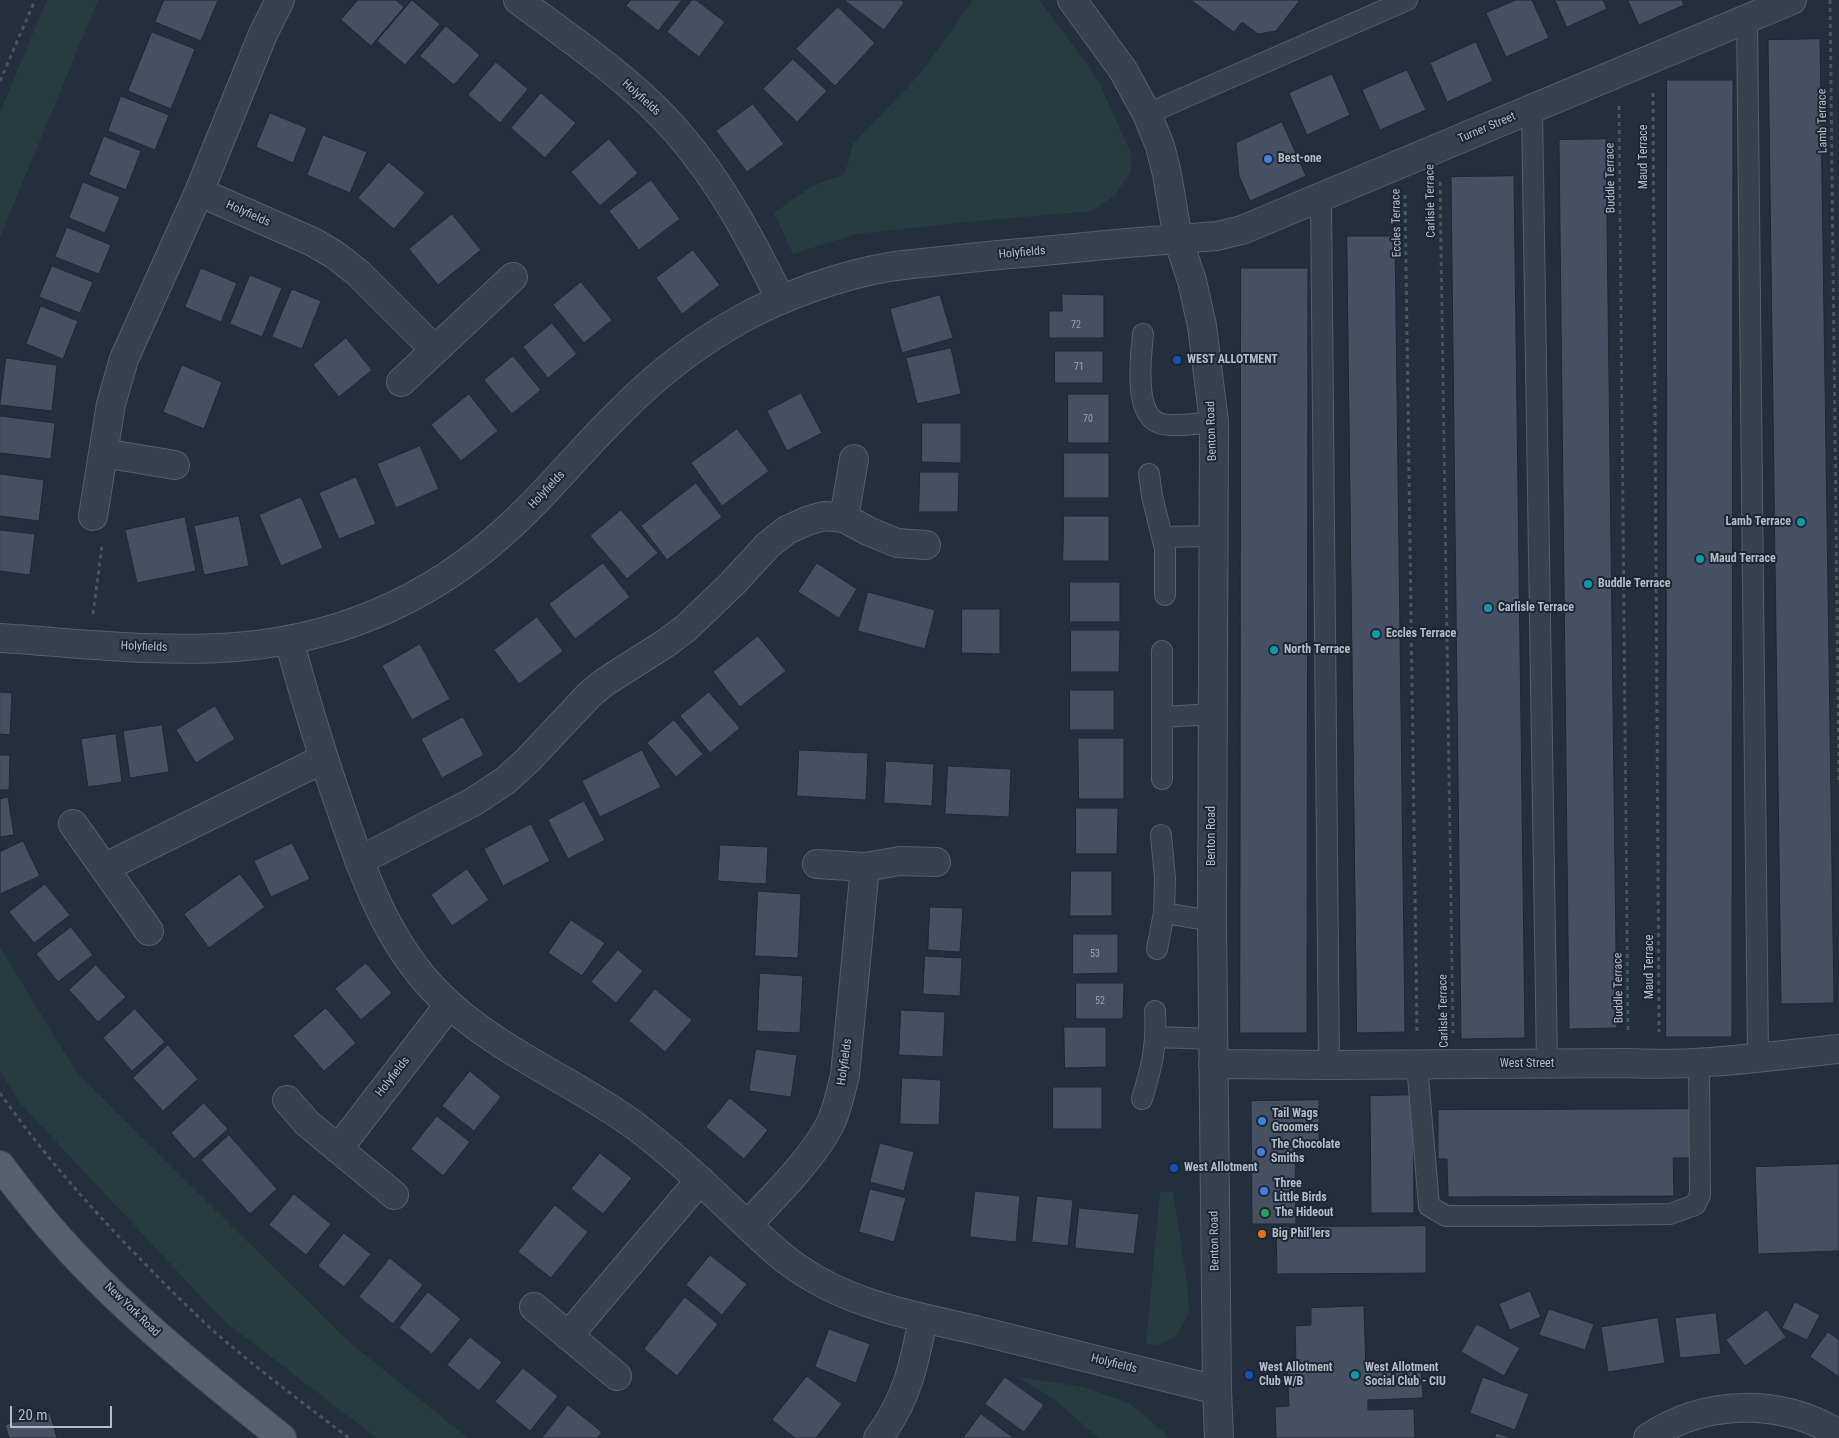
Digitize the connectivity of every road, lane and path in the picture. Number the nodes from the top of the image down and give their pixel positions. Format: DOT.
graph roads {
  1 [pos="35,0"];
  2 [pos="280,0"];
  3 [pos="518,0"];
  4 [pos="1072,0"];
  5 [pos="1407,0"];
  6 [pos="1792,0"];
  7 [pos="1830,0"];
  8 [pos="1747,19"];
  9 [pos="1652,59"];
  10 [pos="1619,73"];
  11 [pos="0,81"];
  12 [pos="1532,109"];
  13 [pos="1147,114"];
  14 [pos="1439,148"];
  15 [pos="1404,163"];
  16 [pos="199,192"];
  17 [pos="1321,198"];
  18 [pos="1178,239"];
  19 [pos="513,277"];
  20 [pos="781,300"];
  21 [pos="1143,334"];
  22 [pos="436,350"];
  23 [pos="401,382"];
  24 [pos="1214,422"];
  25 [pos="103,453"];
  26 [pos="854,459"];
  27 [pos="175,465"];
  28 [pos="1149,474"];
  29 [pos="93,516"];
  30 [pos="844,518"];
  31 [pos="1213,536"];
  32 [pos="1162,537"];
  33 [pos="926,544"];
  34 [pos="1165,595"];
  35 [pos="0,638"];
  36 [pos="289,640"];
  37 [pos="88,644"];
  38 [pos="1162,651"];
  39 [pos="1213,714"];
  40 [pos="1162,717"];
  41 [pos="323,759"];
  42 [pos="1162,779"];
  43 [pos="1839,781"];
  44 [pos="73,824"];
  45 [pos="1161,835"];
  46 [pos="359,861"];
  47 [pos="936,862"];
  48 [pos="817,864"];
  49 [pos="865,867"];
  50 [pos="104,868"];
  51 [pos="1164,913"];
  52 [pos="1212,921"];
  53 [pos="149,932"];
  54 [pos="1156,949"];
  55 [pos="449,1005"];
  56 [pos="1155,1011"];
  57 [pos="1157,1037"];
  58 [pos="1839,1048"];
  59 [pos="1213,1051"];
  60 [pos="1758,1057"];
  61 [pos="1628,1063"];
  62 [pos="1699,1063"];
  63 [pos="1417,1064"];
  64 [pos="1453,1064"];
  65 [pos="1547,1064"];
  66 [pos="1329,1065"];
  67 [pos="1659,1065"];
  68 [pos="0,1093"];
  69 [pos="1142,1099"];
  70 [pos="287,1100"];
  71 [pos="338,1149"];
  72 [pos="0,1165"];
  73 [pos="700,1180"];
  74 [pos="394,1195"];
  75 [pos="747,1225"];
  76 [pos="534,1307"];
  77 [pos="923,1319"];
  78 [pos="568,1336"];
  79 [pos="617,1376"];
  80 [pos="1217,1390"];
  81 [pos="1839,1434"];
  82 [pos="282,1438"];
  83 [pos="349,1438"];
  84 [pos="878,1438"];
  85 [pos="1219,1438"];
  86 [pos="1648,1438"];
  1 -- 11 [label="path"];
  2 -- 16 [label="street"];
  3 -- 20 [label="street, Holyfields"];
  4 -- 13 [label="street, Benton Road"];
  5 -- 13 [label="lane"];
  6 -- 8 [label="street, Turner Street"];
  7 -- 43 [label="path, Lamb Terrace"];
  8 -- 9 [label="street, Turner Street"];
  8 -- 60 [label="lane"];
  9 -- 10 [label="street, Turner Street"];
  9 -- 67 [label="path, Maud Terrace"];
  10 -- 12 [label="street, Turner Street"];
  10 -- 61 [label="path, Buddle Terrace"];
  12 -- 14 [label="street, Turner Street"];
  12 -- 65 [label="lane"];
  13 -- 18 [label="street, Benton Road"];
  14 -- 15 [label="street, Turner Street"];
  14 -- 64 [label="path, Carlisle Terrace"];
  15 -- 17 [label="street, Turner Street"];
  15 -- 63 [label="path, Eccles Terrace"];
  16 -- 22 [label="street, Holyfields"];
  16 -- 25 [label="street"];
  17 -- 18 [label="street, Turner Street"];
  17 -- 66 [label="lane"];
  18 -- 20 [label="street, Holyfields"];
  18 -- 24 [label="street, Benton Road"];
  19 -- 22 [label="street"];
  20 -- 36 [label="street, Holyfields"];
  21 -- 24 [label="lane"];
  22 -- 23 [label="street"];
  24 -- 31 [label="street, Benton Road"];
  25 -- 27 [label="street"];
  25 -- 29 [label="street"];
  26 -- 30 [label="street"];
  28 -- 32 [label="lane"];
  29 -- 37 [label="path"];
  30 -- 33 [label="street"];
  30 -- 46 [label="street"];
  31 -- 32 [label="lane"];
  31 -- 39 [label="street, Benton Road"];
  32 -- 34 [label="lane"];
  35 -- 37 [label="street, Holyfields"];
  36 -- 37 [label="street, Holyfields"];
  36 -- 41 [label="street, Holyfields"];
  38 -- 40 [label="lane"];
  39 -- 40 [label="lane"];
  39 -- 52 [label="street, Benton Road"];
  40 -- 42 [label="lane"];
  41 -- 46 [label="street, Holyfields"];
  41 -- 50 [label="street"];
  44 -- 50 [label="street"];
  45 -- 51 [label="lane"];
  46 -- 55 [label="street, Holyfields"];
  47 -- 49 [label="street"];
  48 -- 49 [label="street"];
  49 -- 75 [label="street, Holyfields"];
  50 -- 53 [label="street"];
  51 -- 52 [label="lane"];
  51 -- 54 [label="lane"];
  52 -- 59 [label="street, Benton Road"];
  55 -- 71 [label="street, Holyfields"];
  55 -- 73 [label="street, Holyfields"];
  56 -- 57 [label="lane"];
  57 -- 59 [label="lane"];
  57 -- 69 [label="lane"];
  58 -- 60 [label="street, West Street"];
  59 -- 66 [label="street, West Street"];
  59 -- 80 [label="street, Benton Road"];
  60 -- 62 [label="street, West Street"];
  61 -- 65 [label="street, West Street"];
  61 -- 67 [label="street, West Street"];
  62 -- 63 [label="lane"];
  62 -- 67 [label="street, West Street"];
  63 -- 64 [label="street, West Street"];
  63 -- 66 [label="street, West Street"];
  64 -- 65 [label="street, West Street"];
  68 -- 83 [label="path"];
  70 -- 71 [label="street"];
  71 -- 74 [label="street"];
  72 -- 82 [label="main road, New York Road"];
  73 -- 75 [label="street, Holyfields"];
  73 -- 78 [label="street"];
  75 -- 77 [label="street, Holyfields"];
  76 -- 78 [label="street"];
  77 -- 80 [label="street, Holyfields"];
  77 -- 84 [label="street"];
  78 -- 79 [label="street"];
  80 -- 85 [label="street, Benton Road"];
  81 -- 86 [label="street"];
}
